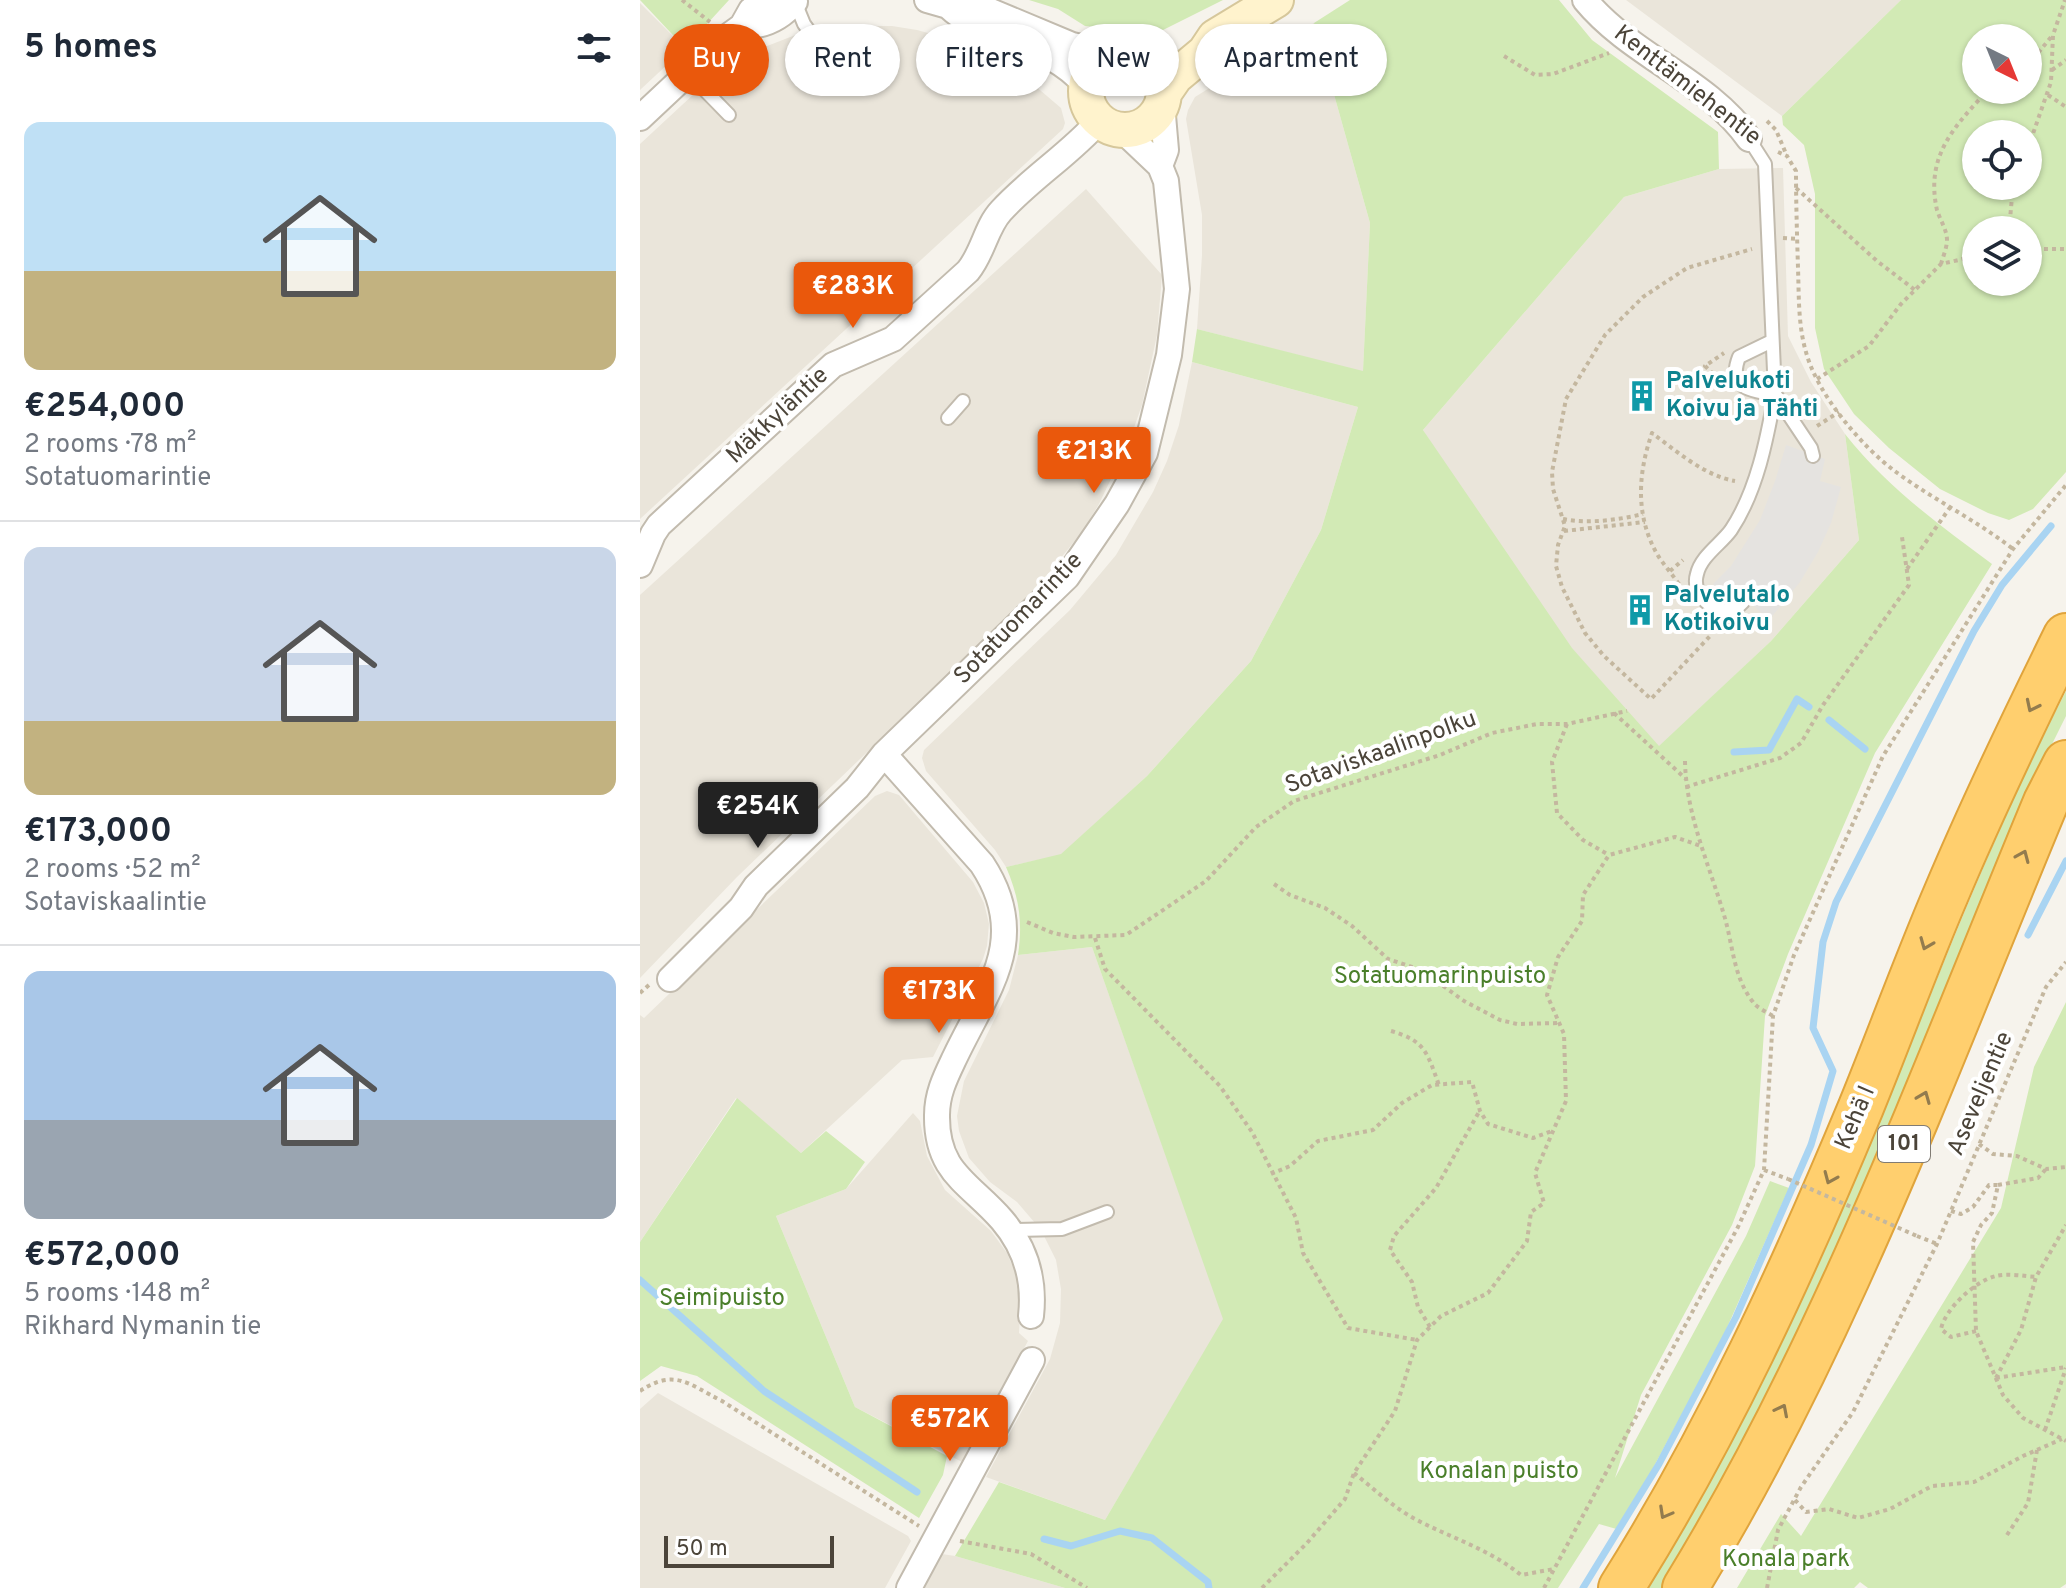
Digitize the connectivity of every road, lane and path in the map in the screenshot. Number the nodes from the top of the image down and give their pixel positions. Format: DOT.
graph roads {
  1 [pos="682,0"];
  2 [pos="1276,0"];
  3 [pos="1585,0"];
  4 [pos="2065,0"];
  5 [pos="789,1"];
  6 [pos="938,3"];
  7 [pos="723,24"];
  8 [pos="763,24"];
  9 [pos="804,24"];
  10 [pos="1236,24"];
  11 [pos="2053,35"];
  12 [pos="1068,43"];
  13 [pos="1634,45"];
  14 [pos="2042,48"];
  15 [pos="1504,56"];
  16 [pos="1195,60"];
  17 [pos="2066,60"];
  18 [pos="1068,68"];
  19 [pos="2052,70"];
  20 [pos="2047,95"];
  21 [pos="664,96"];
  22 [pos="710,96"];
  23 [pos="1087,96"];
  24 [pos="1163,96"];
  25 [pos="1163,99"];
  26 [pos="1975,104"];
  27 [pos="2066,107"];
  28 [pos="729,115"];
  29 [pos="640,118"];
  30 [pos="2038,120"];
  31 [pos="1111,125"];
  32 [pos="1749,139"];
  33 [pos="1160,166"];
  34 [pos="1796,188"];
  35 [pos="1755,248"];
  36 [pos="2042,249"];
  37 [pos="2066,249"];
  38 [pos="1723,259"];
  39 [pos="1962,259"];
  40 [pos="1756,262"];
  41 [pos="1941,264"];
  42 [pos="1915,290"];
  43 [pos="1772,341"];
  44 [pos="1817,379"];
  45 [pos="1775,394"];
  46 [pos="963,401"];
  47 [pos="948,418"];
  48 [pos="1813,456"];
  49 [pos="2066,485"];
  50 [pos="1733,494"];
  51 [pos="1951,506"];
  52 [pos="1644,518"];
  53 [pos="1563,519"];
  54 [pos="1563,531"];
  55 [pos="1902,537"];
  56 [pos="1693,549"];
  57 [pos="2013,549"];
  58 [pos="640,565"];
  59 [pos="1907,569"];
  60 [pos="1670,571"];
  61 [pos="1743,602"];
  62 [pos="1712,629"];
  63 [pos="2066,636"];
  64 [pos="1627,711"];
  65 [pos="1614,713"];
  66 [pos="1567,724"];
  67 [pos="884,754"];
  68 [pos="1685,761"];
  69 [pos="2066,763"];
  70 [pos="1686,779"];
  71 [pos="1686,787"];
  72 [pos="1701,846"];
  73 [pos="1609,855"];
  74 [pos="1274,884"];
  75 [pos="1005,913"];
  76 [pos="1095,938"];
  77 [pos="2066,962"];
  78 [pos="670,979"];
  79 [pos="1773,1016"];
  80 [pos="1559,1023"];
  81 [pos="1391,1031"];
  82 [pos="1439,1085"];
  83 [pos="1480,1111"];
  84 [pos="1553,1131"];
  85 [pos="1979,1144"];
  86 [pos="2066,1167"];
  87 [pos="2046,1169"];
  88 [pos="1764,1170"];
  89 [pos="1271,1174"];
  90 [pos="1998,1185"];
  91 [pos="1950,1210"];
  92 [pos="1107,1212"];
  93 [pos="2066,1225"];
  94 [pos="1010,1230"];
  95 [pos="1937,1244"];
  96 [pos="2036,1277"];
  97 [pos="1974,1287"];
  98 [pos="1031,1316"];
  99 [pos="1430,1327"];
  100 [pos="1976,1331"];
  101 [pos="1417,1340"];
  102 [pos="1032,1360"];
  103 [pos="2066,1367"];
  104 [pos="1996,1378"];
  105 [pos="640,1391"];
  106 [pos="2045,1430"];
  107 [pos="2064,1440"];
  108 [pos="2037,1450"];
  109 [pos="1354,1473"];
  110 [pos="1795,1500"];
  111 [pos="2007,1535"];
  112 [pos="937,1537"];
  113 [pos="1554,1569"];
  114 [pos="909,1588"];
  115 [pos="1087,1588"];
  116 [pos="1262,1588"];
  117 [pos="1544,1588"];
  118 [pos="1621,1588"];
  119 [pos="1685,1588"];
  120 [pos="1767,1588"];
  1 -- 7 [label="path"];
  2 -- 10 [label="street"];
  3 -- 13 [label="street, Kenttämiehentie"];
  4 -- 11 [label="path"];
  5 -- 8 [label="street"];
  5 -- 9 [label="lane"];
  6 -- 12 [label="street"];
  6 -- 18 [label="street"];
  11 -- 14 [label="path"];
  11 -- 19 [label="path"];
  13 -- 15 [label="path"];
  13 -- 32 [label="street, Kenttämiehentie"];
  16 -- 25 [label="street"];
  17 -- 19 [label="path"];
  19 -- 20 [label="path"];
  20 -- 27 [label="path"];
  20 -- 30 [label="path"];
  21 -- 29 [label="street"];
  22 -- 28 [label="lane"];
  23 -- 31 [label="street"];
  24 -- 25 [label="street"];
  25 -- 31 [label="street"];
  25 -- 33 [label="street, Sotatuomarintie"];
  26 -- 41 [label="path"];
  31 -- 33 [label="street"];
  31 -- 58 [label="street, Mäkkyläntie"];
  32 -- 34 [label="path, Kenttämiehentie"];
  32 -- 43 [label="lane"];
  33 -- 67 [label="street, Sotatuomarintie"];
  34 -- 42 [label="path"];
  34 -- 44 [label="path, Kenttämiehentie"];
  35 -- 40 [label="path"];
  36 -- 37 [label="path"];
  38 -- 53 [label="path"];
  39 -- 41 [label="path"];
  41 -- 42 [label="path"];
  42 -- 44 [label="path"];
  43 -- 45 [label="lane"];
  43 -- 45 [label="lane"];
  44 -- 51 [label="path, Kenttämiehentie"];
  45 -- 48 [label="lane"];
  45 -- 61 [label="lane"];
  46 -- 47 [label="lane"];
  49 -- 57 [label="path"];
  50 -- 52 [label="path"];
  51 -- 57 [label="path, Kenttämiehentie"];
  51 -- 59 [label="path"];
  52 -- 53 [label="path"];
  52 -- 54 [label="path"];
  53 -- 54 [label="path"];
  54 -- 62 [label="path"];
  55 -- 59 [label="path"];
  56 -- 60 [label="path"];
  57 -- 79 [label="path"];
  59 -- 71 [label="path"];
  63 -- 118 [label="highway, Kehä I / 101, one-way"];
  64 -- 65 [label="path, Sotaviskaalinpolku"];
  65 -- 66 [label="path, Sotaviskaalinpolku"];
  65 -- 70 [label="path"];
  66 -- 73 [label="path"];
  66 -- 76 [label="path, Sotaviskaalinpolku"];
  67 -- 75 [label="street"];
  67 -- 78 [label="street, Sotatuomarintie"];
  68 -- 70 [label="path"];
  119 -- 69 [label="highway, 101, one-way"];
  70 -- 71 [label="path"];
  71 -- 72 [label="path"];
  72 -- 73 [label="path"];
  72 -- 79 [label="path"];
  73 -- 80 [label="path"];
  74 -- 80 [label="path"];
  75 -- 76 [label="path, Sotaviskaalinpolku"];
  75 -- 94 [label="street"];
  76 -- 89 [label="path"];
  77 -- 85 [label="path, Aseveljentie"];
  79 -- 88 [label="path"];
  80 -- 84 [label="path"];
  81 -- 82 [label="path"];
  82 -- 83 [label="path"];
  82 -- 89 [label="path"];
  83 -- 84 [label="path"];
  83 -- 99 [label="path"];
  84 -- 99 [label="path"];
  85 -- 87 [label="path"];
  85 -- 91 [label="path, Aseveljentie"];
  86 -- 87 [label="path"];
  87 -- 90 [label="path"];
  88 -- 95 [label="path, bridge"];
  88 -- 113 [label="path"];
  89 -- 101 [label="path"];
  90 -- 91 [label="path"];
  90 -- 97 [label="path"];
  91 -- 95 [label="path, Aseveljentie"];
  92 -- 94 [label="lane"];
  93 -- 96 [label="path"];
  94 -- 98 [label="street"];
  95 -- 110 [label="path, Aseveljentie"];
  96 -- 97 [label="path"];
  96 -- 104 [label="path"];
  97 -- 100 [label="path"];
  97 -- 100 [label="path"];
  99 -- 101 [label="path"];
  100 -- 104 [label="path"];
  101 -- 109 [label="path"];
  102 -- 112 [label="street"];
  103 -- 104 [label="path"];
  103 -- 106 [label="path"];
  104 -- 106 [label="path"];
  105 -- 112 [label="path"];
  106 -- 107 [label="path"];
  107 -- 108 [label="path"];
  108 -- 110 [label="path"];
  108 -- 111 [label="path"];
  109 -- 113 [label="path"];
  109 -- 116 [label="path"];
  110 -- 120 [label="path, Aseveljentie"];
  112 -- 114 [label="street"];
  112 -- 115 [label="path"];
  113 -- 117 [label="path"];
}
